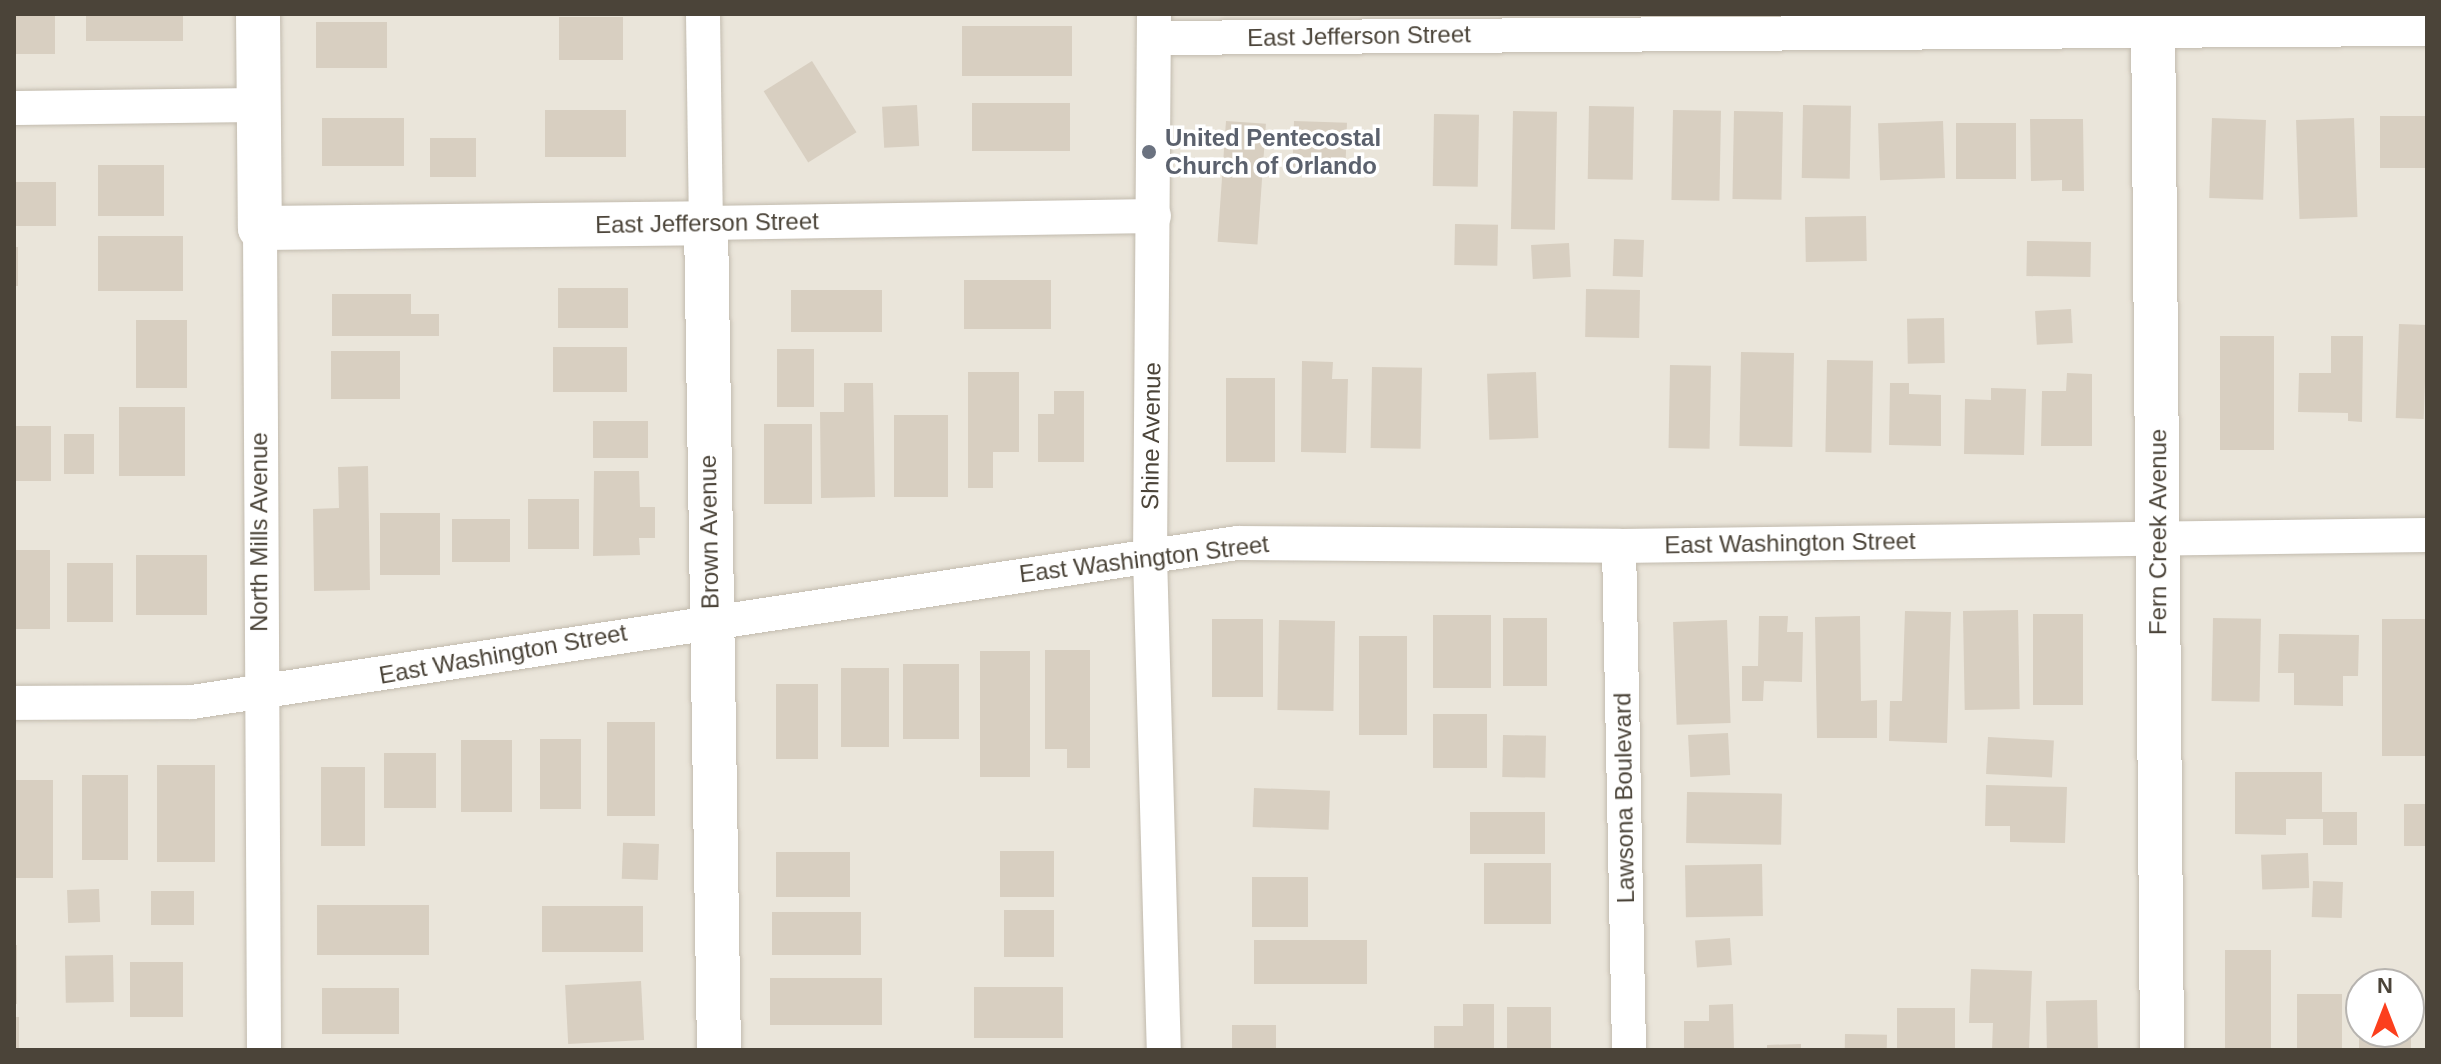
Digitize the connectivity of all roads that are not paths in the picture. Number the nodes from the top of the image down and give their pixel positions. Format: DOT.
graph roads {
  1 [pos="258,14"];
  2 [pos="703,14"];
  3 [pos="2153,21"];
  4 [pos="1154,26"];
  5 [pos="2427,29"];
  6 [pos="258,105"];
  7 [pos="14,108"];
  8 [pos="1154,216"];
  9 [pos="706,223"];
  10 [pos="260,228"];
  11 [pos="2158,535"];
  12 [pos="2427,535"];
  13 [pos="1619,546"];
  14 [pos="1150,556"];
  15 [pos="710,618"];
  16 [pos="259,693"];
  17 [pos="14,703"];
  18 [pos="264,1050"];
  19 [pos="719,1050"];
  20 [pos="1164,1050"];
  21 [pos="1629,1050"];
  22 [pos="2162,1050"];
  1 -- 6 [label="street, North Mills Avenue"];
  2 -- 9 [label="street, Brown Avenue"];
  3 -- 4 [label="street, East Jefferson Street"];
  3 -- 5 [label="street, East Jefferson Street"];
  3 -- 11 [label="street, Fern Creek Avenue"];
  4 -- 8 [label="street, Shine Avenue"];
  6 -- 7 [label="street"];
  6 -- 10 [label="street, North Mills Avenue"];
  8 -- 9 [label="street, East Jefferson Street"];
  8 -- 14 [label="street, Shine Avenue"];
  9 -- 10 [label="street, East Jefferson Street"];
  9 -- 15 [label="street, Brown Avenue"];
  10 -- 16 [label="street, North Mills Avenue"];
  11 -- 12 [label="street, East Washington Street"];
  11 -- 13 [label="street, East Washington Street"];
  11 -- 22 [label="street, Fern Creek Avenue"];
  13 -- 14 [label="street, East Washington Street"];
  13 -- 21 [label="street, Lawsona Boulevard"];
  14 -- 15 [label="street, East Washington Street"];
  14 -- 20 [label="street, Shine Avenue"];
  15 -- 16 [label="street, East Washington Street"];
  15 -- 19 [label="street, Brown Avenue"];
  16 -- 17 [label="street, East Washington Street"];
  16 -- 18 [label="street, North Mills Avenue"];
}
